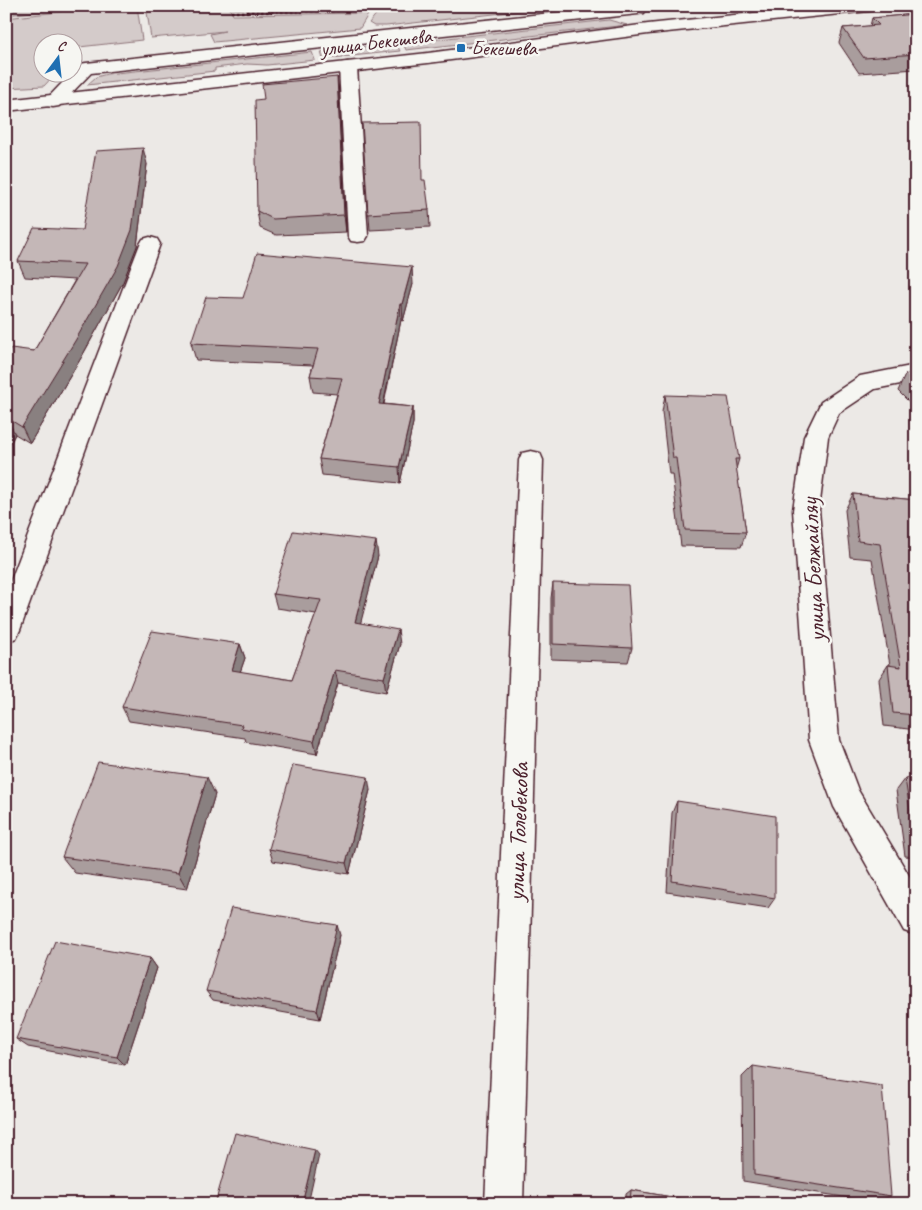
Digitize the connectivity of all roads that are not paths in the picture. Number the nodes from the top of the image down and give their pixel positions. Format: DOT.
graph roads {
  1 [pos="869,6"];
  2 [pos="637,7"];
  3 [pos="648,29"];
  4 [pos="348,67"];
  5 [pos="53,102"];
  6 [pos="6,106"];
  7 [pos="358,236"];
  8 [pos="150,244"];
  9 [pos="916,373"];
  10 [pos="531,460"];
  11 [pos="6,630"];
  12 [pos="916,919"];
  13 [pos="504,1204"];
  1 -- 3 [label="street, улица Бекешева"];
  2 -- 3 [label="street"];
  2 -- 5 [label="street"];
  3 -- 4 [label="street, улица Бекешева"];
  4 -- 5 [label="street, улица Бекешева"];
  4 -- 7 [label="street"];
  5 -- 6 [label="street, улица Бекешева"];
  8 -- 11 [label="street"];
  9 -- 12 [label="street, улица Белжайляу"];
  10 -- 13 [label="street, улица Толебекова"];
}
